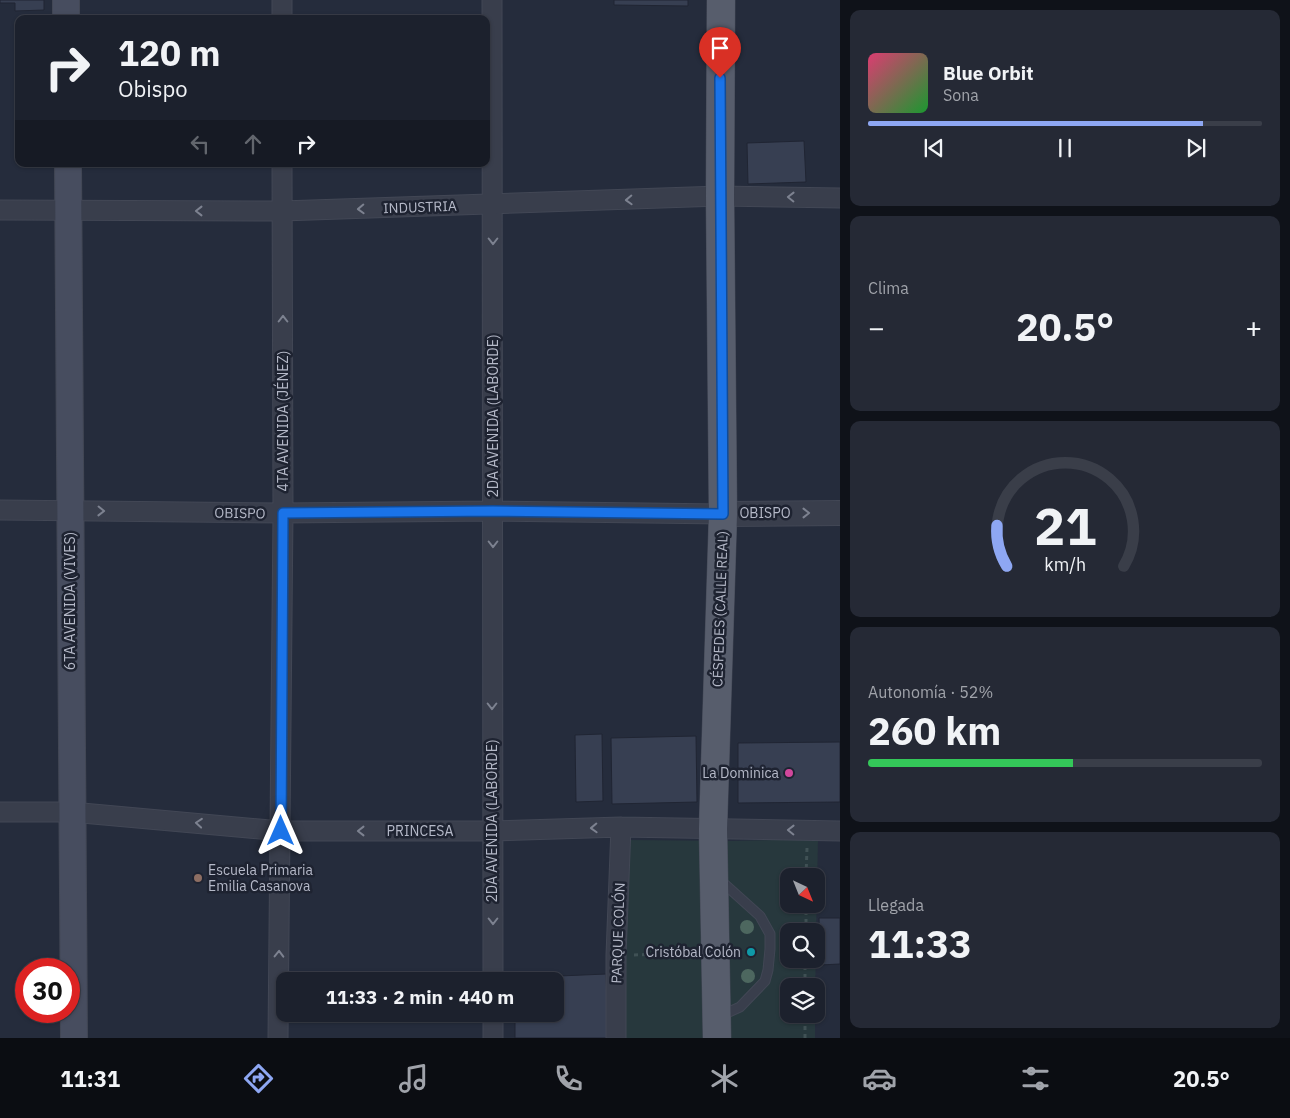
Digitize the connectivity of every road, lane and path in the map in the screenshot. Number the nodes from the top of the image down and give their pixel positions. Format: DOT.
graph roads {
  1 [pos="66,0"];
  2 [pos="282,0"];
  3 [pos="492,0"];
  4 [pos="721,0"];
  5 [pos="66,15"];
  6 [pos="282,15"];
  7 [pos="68,167"];
  8 [pos="282,167"];
  9 [pos="720,196"];
  10 [pos="840,198"];
  11 [pos="493,205"];
  12 [pos="0,210"];
  13 [pos="68,211"];
  14 [pos="282,211"];
  15 [pos="0,510"];
  16 [pos="70,510"];
  17 [pos="493,511"];
  18 [pos="283,513"];
  19 [pos="840,513"];
  20 [pos="723,514"];
  21 [pos="0,812"];
  22 [pos="71,812"];
  23 [pos="621,827"];
  24 [pos="713,829"];
  25 [pos="807,830"];
  26 [pos="840,830"];
  27 [pos="281,831"];
  28 [pos="492,831"];
  29 [pos="806,868"];
  30 [pos="714,875"];
  31 [pos="715,952"];
  32 [pos="616,955"];
  33 [pos="493,972"];
  34 [pos="493,1022"];
  35 [pos="805,1023"];
  36 [pos="717,1027"];
  37 [pos="74,1038"];
  38 [pos="278,1038"];
  39 [pos="494,1038"];
  40 [pos="616,1038"];
  41 [pos="805,1038"];
  1 -- 5 [label="main road"];
  2 -- 6 [label="street"];
  3 -- 11 [label="street, 2DA AVENIDA (LABORDE)"];
  4 -- 9 [label="main road, CÉSPEDES (CALLE REAL)"];
  7 -- 13 [label="main road, 6TA AVENIDA (VIVES)"];
  8 -- 14 [label="street, 4TA AVENIDA (JÉNEZ)"];
  10 -- 9 [label="street, INDUSTRIA, one-way"];
  9 -- 11 [label="street, INDUSTRIA, one-way"];
  9 -- 20 [label="main road, CÉSPEDES (CALLE REAL)"];
  11 -- 14 [label="street, INDUSTRIA, one-way"];
  11 -- 17 [label="street, 2DA AVENIDA (LABORDE), one-way"];
  12 -- 13 [label="street, INDUSTRIA"];
  14 -- 13 [label="street, INDUSTRIA, one-way"];
  13 -- 16 [label="main road, 6TA AVENIDA (VIVES)"];
  18 -- 14 [label="street, 4TA AVENIDA (JÉNEZ), one-way"];
  15 -- 16 [label="street, OBISPO"];
  16 -- 18 [label="street, OBISPO, one-way"];
  16 -- 22 [label="main road, 6TA AVENIDA (VIVES)"];
  17 -- 18 [label="street, OBISPO"];
  17 -- 20 [label="street, OBISPO"];
  17 -- 28 [label="street, 2DA AVENIDA (LABORDE), one-way"];
  18 -- 27 [label="street, 4TA AVENIDA (JÉNEZ)"];
  20 -- 19 [label="street, OBISPO, one-way"];
  20 -- 24 [label="main road, CÉSPEDES (CALLE REAL)"];
  21 -- 22 [label="street, PRINCESA"];
  27 -- 22 [label="street, PRINCESA, one-way"];
  22 -- 37 [label="main road, 6TA AVENIDA (VIVES)"];
  23 -- 24 [label="street, PRINCESA"];
  23 -- 28 [label="street, PRINCESA, one-way"];
  23 -- 32 [label="street, PARQUE COLÓN"];
  25 -- 24 [label="street, PRINCESA, one-way"];
  24 -- 30 [label="main road, CÉSPEDES (CALLE REAL)"];
  25 -- 26 [label="street, PRINCESA"];
  25 -- 29 [label="path"];
  28 -- 27 [label="street, PRINCESA, one-way"];
  38 -- 27 [label="street, 4TA AVENIDA (JÉNEZ), one-way"];
  28 -- 33 [label="street, 2DA AVENIDA (LABORDE), one-way"];
  30 -- 31 [label="main road, CÉSPEDES (CALLE REAL)"];
  30 -- 36 [label="lane"];
  31 -- 32 [label="path"];
  31 -- 36 [label="main road, CÉSPEDES (CALLE REAL)"];
  32 -- 40 [label="street, PARQUE COLÓN"];
  34 -- 39 [label="street"];
  35 -- 41 [label="path"];
}
